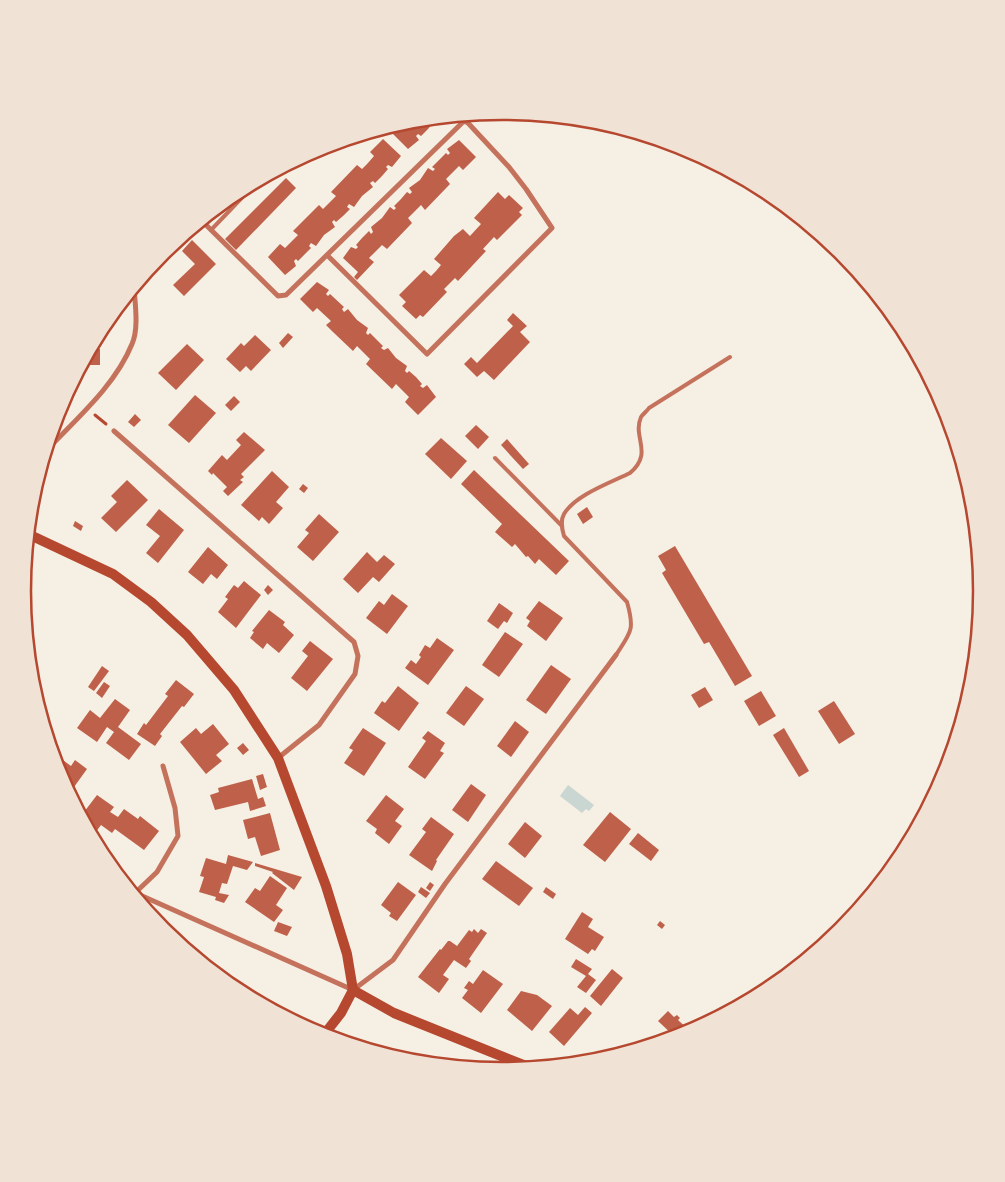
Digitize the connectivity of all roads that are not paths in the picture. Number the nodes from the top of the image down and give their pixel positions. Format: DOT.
graph roads {
  1 [pos="463,122"];
  2 [pos="465,122"];
  3 [pos="240,200"];
  4 [pos="206,225"];
  5 [pos="211,230"];
  6 [pos="327,255"];
  7 [pos="135,297"];
  8 [pos="730,357"];
  9 [pos="114,431"];
  10 [pos="55,442"];
  11 [pos="495,458"];
  12 [pos="561,525"];
  13 [pos="34,537"];
  14 [pos="616,655"];
  15 [pos="278,758"];
  16 [pos="163,766"];
  17 [pos="137,889"];
  18 [pos="144,897"];
  19 [pos="353,990"];
  20 [pos="329,1029"];
  21 [pos="515,1062"];
  1 -- 6 [label="street"];
  2 -- 6 [label="street"];
  3 -- 5 [label="lane"];
  4 -- 5 [label="street"];
  5 -- 6 [label="street"];
  7 -- 10 [label="street"];
  8 -- 12 [label="lane"];
  9 -- 15 [label="street"];
  11 -- 12 [label="lane"];
  12 -- 14 [label="lane"];
  13 -- 15 [label="main road"];
  14 -- 19 [label="street"];
  15 -- 19 [label="main road"];
  16 -- 17 [label="street"];
  18 -- 19 [label="street"];
  19 -- 20 [label="main road"];
  19 -- 21 [label="main road"];
}
